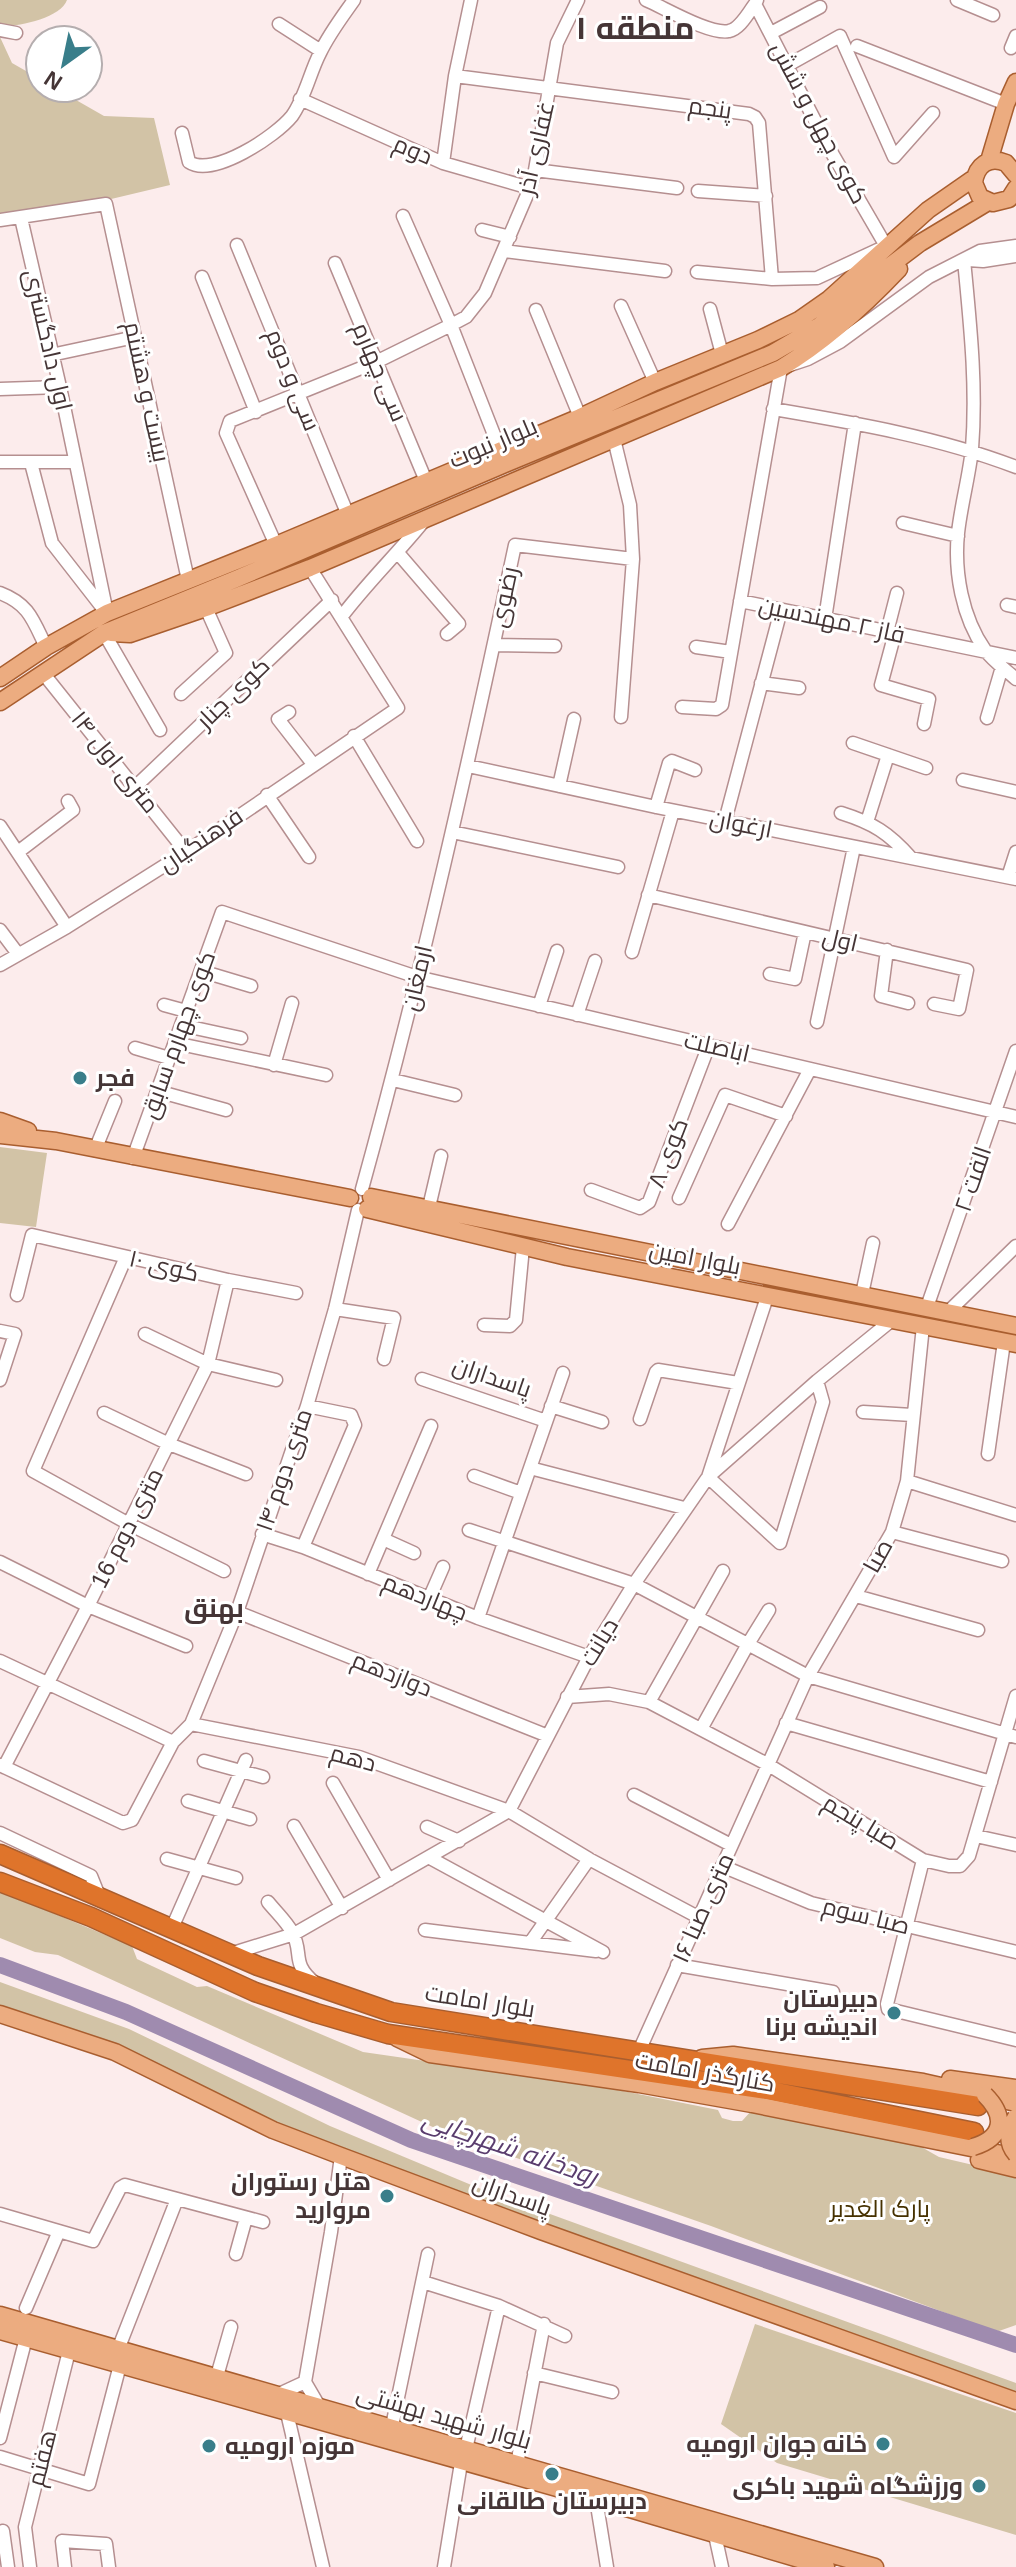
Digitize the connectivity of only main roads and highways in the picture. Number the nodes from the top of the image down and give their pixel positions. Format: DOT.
graph roads {
  1 [pos="1016,82"];
  2 [pos="1009,115"];
  3 [pos="989,161"];
  4 [pos="1016,175"];
  5 [pos="974,178"];
  6 [pos="1002,204"];
  7 [pos="920,243"];
  8 [pos="502,457"];
  9 [pos="351,521"];
  10 [pos="104,633"];
  11 [pos="0,678"];
  12 [pos="0,702"];
  13 [pos="0,1121"];
  14 [pos="0,1135"];
  15 [pos="56,1141"];
  16 [pos="362,1201"];
  17 [pos="772,1278"];
  18 [pos="767,1297"];
  19 [pos="1016,1326"];
  20 [pos="1010,1343"];
  21 [pos="0,1854"];
  22 [pos="0,1882"];
  23 [pos="0,2014"];
  24 [pos="388,2034"];
  25 [pos="691,2059"];
  26 [pos="923,2082"];
  27 [pos="1016,2088"];
  28 [pos="982,2101"];
  29 [pos="1016,2103"];
  30 [pos="1014,2128"];
  31 [pos="911,2134"];
  32 [pos="974,2140"];
  33 [pos="1016,2156"];
  34 [pos="1016,2169"];
  35 [pos="0,2315"];
  36 [pos="0,2331"];
  37 [pos="1016,2401"];
  38 [pos="464,2456"];
  39 [pos="574,2486"];
  40 [pos="826,2567"];
  41 [pos="875,2567"];
  1 -- 2 [label="main road"];
  2 -- 3 [label="main road"];
  3 -- 4 [label="main road"];
  3 -- 5 [label="main road"];
  4 -- 6 [label="main road"];
  5 -- 6 [label="main road"];
  5 -- 8 [label="main road, بلوار نبوت"];
  6 -- 7 [label="main road, بلوار نبوت"];
  7 -- 8 [label="main road, بلوار نبوت"];
  7 -- 10 [label="main road"];
  8 -- 9 [label="main road, بلوار نبوت"];
  8 -- 9 [label="main road, بلوار نبوت"];
  9 -- 10 [label="main road, بلوار نبوت"];
  9 -- 11 [label="main road, بلوار نبوت"];
  10 -- 12 [label="main road, بلوار نبوت"];
  13 -- 15 [label="main road"];
  14 -- 15 [label="main road"];
  15 -- 16 [label="main road, بلوار امین"];
  16 -- 17 [label="main road, بلوار امین"];
  16 -- 18 [label="main road, بلوار امین"];
  17 -- 18 [label="main road"];
  17 -- 19 [label="main road, بلوار امین"];
  18 -- 20 [label="main road, بلوار امین"];
  21 -- 25 [label="highway, بلوار امامت"];
  22 -- 24 [label="highway, بلوار امامت"];
  23 -- 37 [label="main road, پاسداران"];
  24 -- 31 [label="main road, کنارگذر امامت"];
  24 -- 32 [label="highway, بلوار امامت"];
  25 -- 26 [label="main road, کنارگذر امامت"];
  25 -- 28 [label="highway, بلوار امامت"];
  26 -- 27 [label="main road"];
  26 -- 28 [label="main road, کنارگذر امامت"];
  28 -- 29 [label="main road, کنارگذر امامت"];
  28 -- 32 [label="main road, bridge"];
  30 -- 33 [label="main road, bridge"];
  31 -- 32 [label="main road, کنارگذر امامت"];
  31 -- 34 [label="main road"];
  32 -- 33 [label="main road, کنارگذر امامت"];
  35 -- 38 [label="main road, بلوار شهید بهشتی"];
  36 -- 38 [label="main road, بلوار شهید بهشتی"];
  38 -- 39 [label="main road, بلوار شهید بهشتی"];
  38 -- 39 [label="main road, بلوار شهید بهشتی"];
  39 -- 40 [label="main road, بلوار شهید بهشتی"];
  39 -- 41 [label="main road, بلوار شهید بهشتی"];
}
